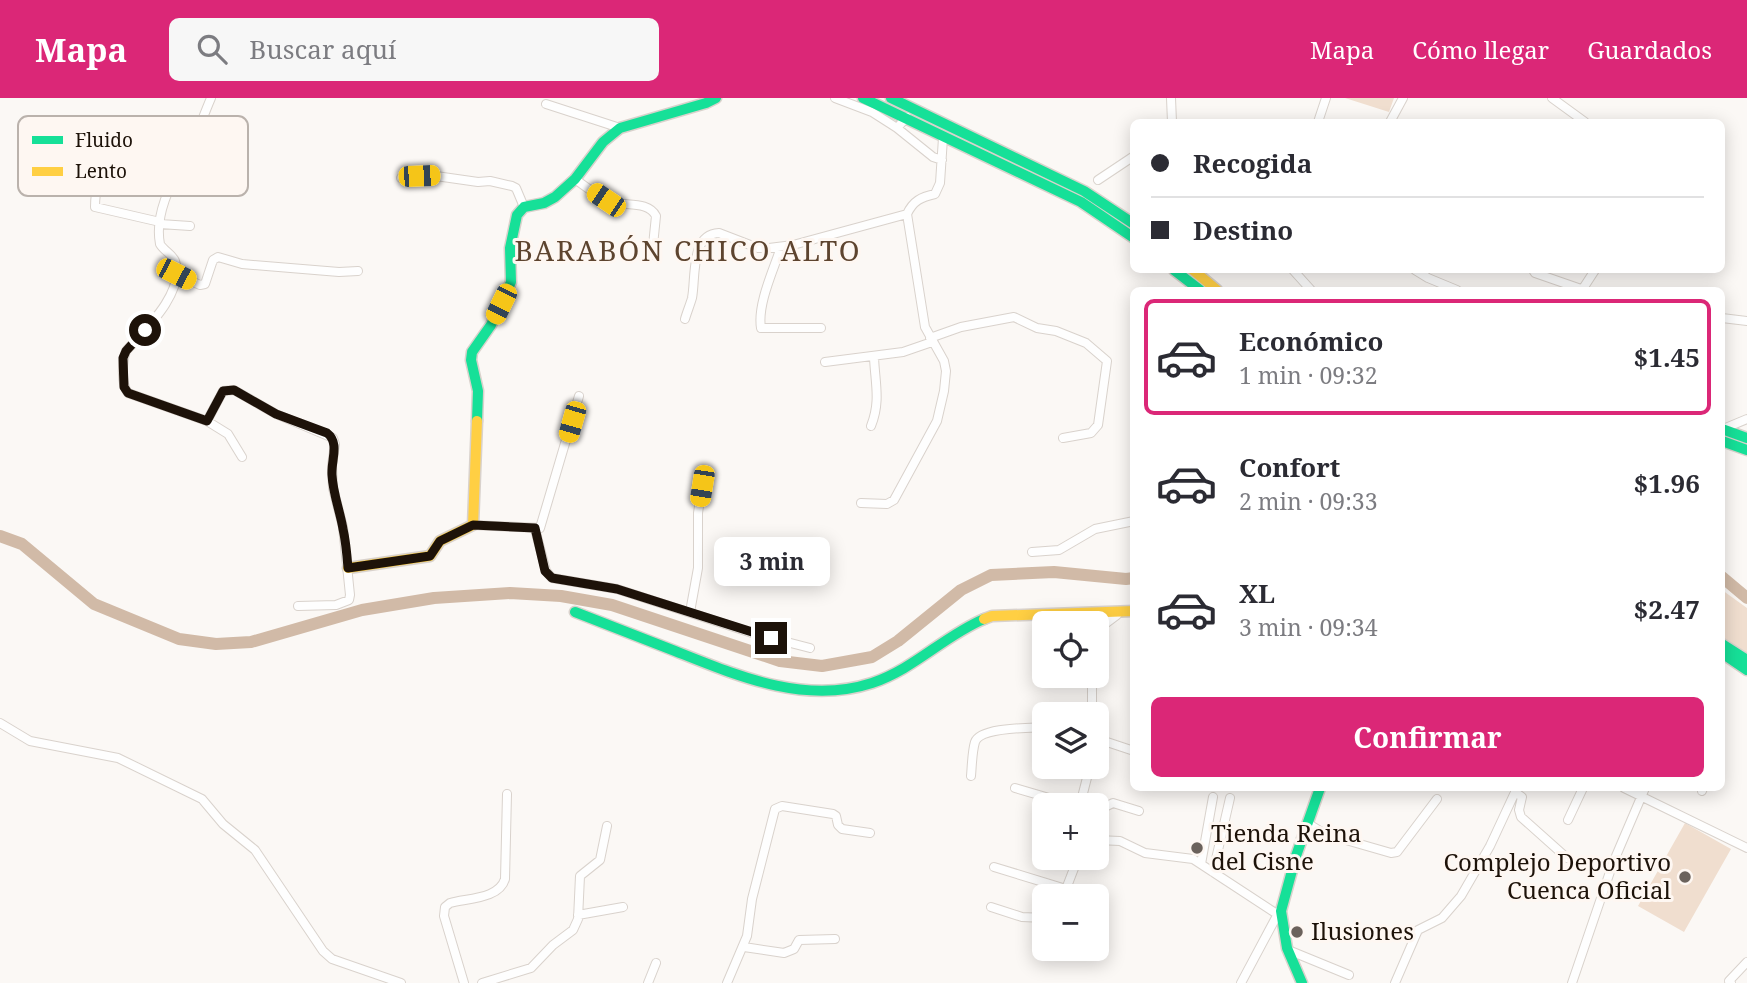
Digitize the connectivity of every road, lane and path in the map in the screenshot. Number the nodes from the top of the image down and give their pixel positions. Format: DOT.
graph roads {
  1 [pos="211,98"];
  2 [pos="716,98"];
  3 [pos="835,98"];
  4 [pos="863,98"];
  5 [pos="891,98"];
  6 [pos="1171,98"];
  7 [pos="1326,98"];
  8 [pos="1403,98"];
  9 [pos="1552,98"];
  10 [pos="546,104"];
  11 [pos="912,109"];
  12 [pos="203,116"];
  13 [pos="1172,119"];
  14 [pos="1319,119"];
  15 [pos="1392,119"];
  16 [pos="1581,119"];
  17 [pos="901,124"];
  18 [pos="620,128"];
  19 [pos="943,138"];
  20 [pos="1130,159"];
  21 [pos="942,160"];
  22 [pos="401,178"];
  23 [pos="575,179"];
  24 [pos="1098,180"];
  25 [pos="97,196"];
  26 [pos="167,196"];
  27 [pos="524,207"];
  28 [pos="907,214"];
  29 [pos="1130,221"];
  30 [pos="160,223"];
  31 [pos="190,226"];
  32 [pos="1130,235"];
  33 [pos="781,247"];
  34 [pos="652,255"];
  35 [pos="358,271"];
  36 [pos="1178,273"];
  37 [pos="1197,273"];
  38 [pos="1296,273"];
  39 [pos="1420,273"];
  40 [pos="1535,273"];
  41 [pos="176,274"];
  42 [pos="1196,287"];
  43 [pos="1213,287"];
  44 [pos="1308,287"];
  45 [pos="1450,287"];
  46 [pos="1575,287"];
  47 [pos="1725,317"];
  48 [pos="685,319"];
  49 [pos="1747,321"];
  50 [pos="821,328"];
  51 [pos="931,340"];
  52 [pos="874,356"];
  53 [pos="825,362"];
  54 [pos="579,396"];
  55 [pos="1747,419"];
  56 [pos="207,421"];
  57 [pos="871,426"];
  58 [pos="1725,431"];
  59 [pos="1725,434"];
  60 [pos="1725,435"];
  61 [pos="1063,438"];
  62 [pos="1747,438"];
  63 [pos="1747,450"];
  64 [pos="242,457"];
  65 [pos="702,486"];
  66 [pos="860,503"];
  67 [pos="1130,522"];
  68 [pos="473,525"];
  69 [pos="535,528"];
  70 [pos="1032,552"];
  71 [pos="348,568"];
  72 [pos="298,606"];
  73 [pos="575,612"];
  74 [pos="690,612"];
  75 [pos="1130,612"];
  76 [pos="1120,613"];
  77 [pos="1109,621"];
  78 [pos="1725,646"];
  79 [pos="810,648"];
  80 [pos="1725,655"];
  81 [pos="1747,660"];
  82 [pos="1747,670"];
  83 [pos="0,723"];
  84 [pos="1032,728"];
  85 [pos="1109,743"];
  86 [pos="1130,750"];
  87 [pos="971,776"];
  88 [pos="1016,788"];
  89 [pos="1319,791"];
  90 [pos="1516,791"];
  91 [pos="1517,791"];
  92 [pos="1582,791"];
  93 [pos="1644,792"];
  94 [pos="1033,793"];
  95 [pos="507,794"];
  96 [pos="1213,797"];
  97 [pos="1437,799"];
  98 [pos="1231,800"];
  99 [pos="1109,806"];
  100 [pos="1139,811"];
  101 [pos="1568,820"];
  102 [pos="1307,823"];
  103 [pos="607,826"];
  104 [pos="870,833"];
  105 [pos="1109,840"];
  106 [pos="1747,848"];
  107 [pos="1567,858"];
  108 [pos="1201,864"];
  109 [pos="993,867"];
  110 [pos="1215,873"];
  111 [pos="1042,884"];
  112 [pos="623,907"];
  113 [pos="992,907"];
  114 [pos="1279,911"];
  115 [pos="578,915"];
  116 [pos="1032,917"];
  117 [pos="835,939"];
  118 [pos="744,947"];
  119 [pos="1288,950"];
  120 [pos="1747,962"];
  121 [pos="656,963"];
  122 [pos="1349,975"];
  123 [pos="401,983"];
  124 [pos="464,983"];
  125 [pos="482,983"];
  126 [pos="648,983"];
  127 [pos="727,983"];
  128 [pos="1241,983"];
  129 [pos="1302,983"];
  130 [pos="1395,983"];
  131 [pos="1572,983"];
  132 [pos="1731,983"];
  1 -- 12 [label="street"];
  2 -- 18 [label="street"];
  3 -- 17 [label="street"];
  4 -- 17 [label="street"];
  5 -- 11 [label="street"];
  6 -- 13 [label="street"];
  7 -- 14 [label="street"];
  8 -- 15 [label="street"];
  9 -- 16 [label="street"];
  10 -- 18 [label="street"];
  11 -- 17 [label="street"];
  11 -- 29 [label="street"];
  17 -- 19 [label="street"];
  17 -- 21 [label="street"];
  18 -- 23 [label="street"];
  19 -- 21 [label="street"];
  19 -- 32 [label="street"];
  20 -- 24 [label="street"];
  21 -- 28 [label="street"];
  22 -- 27 [label="street"];
  23 -- 27 [label="street"];
  23 -- 34 [label="street"];
  25 -- 30 [label="street"];
  26 -- 30 [label="street"];
  27 -- 68 [label="street"];
  28 -- 33 [label="street"];
  28 -- 51 [label="street"];
  30 -- 31 [label="street"];
  30 -- 41 [label="street"];
  33 -- 48 [label="street"];
  33 -- 50 [label="street"];
  35 -- 41 [label="street"];
  36 -- 42 [label="street"];
  37 -- 43 [label="street"];
  38 -- 44 [label="street"];
  39 -- 45 [label="street"];
  40 -- 46 [label="street"];
  41 -- 56 [label="street"];
  47 -- 49 [label="street"];
  51 -- 52 [label="street"];
  51 -- 61 [label="street"];
  51 -- 66 [label="street"];
  52 -- 53 [label="street"];
  52 -- 57 [label="street"];
  54 -- 69 [label="street"];
  55 -- 58 [label="street"];
  56 -- 64 [label="street"];
  56 -- 71 [label="street"];
  59 -- 62 [label="street"];
  60 -- 63 [label="street"];
  65 -- 74 [label="street"];
  67 -- 70 [label="street"];
  68 -- 69 [label="street"];
  68 -- 71 [label="street"];
  69 -- 74 [label="street"];
  71 -- 72 [label="street"];
  73 -- 76 [label="street"];
  74 -- 79 [label="street"];
  75 -- 76 [label="street"];
  76 -- 77 [label="street"];
  78 -- 81 [label="street"];
  80 -- 82 [label="street"];
  83 -- 123 [label="street"];
  84 -- 87 [label="street"];
  85 -- 86 [label="street"];
  88 -- 94 [label="street"];
  89 -- 102 [label="street"];
  90 -- 130 [label="street"];
  91 -- 107 [label="street"];
  92 -- 101 [label="street"];
  93 -- 106 [label="street"];
  93 -- 131 [label="street"];
  95 -- 124 [label="street"];
  96 -- 108 [label="street"];
  97 -- 102 [label="street"];
  98 -- 110 [label="street"];
  99 -- 100 [label="street"];
  102 -- 114 [label="street"];
  103 -- 115 [label="street"];
  104 -- 118 [label="street"];
  105 -- 108 [label="street"];
  108 -- 110 [label="street"];
  109 -- 111 [label="street"];
  110 -- 114 [label="street"];
  112 -- 115 [label="street"];
  113 -- 116 [label="street"];
  114 -- 119 [label="street"];
  114 -- 128 [label="street"];
  115 -- 125 [label="street"];
  117 -- 118 [label="street"];
  118 -- 127 [label="street"];
  119 -- 122 [label="street"];
  119 -- 129 [label="street"];
  120 -- 132 [label="street"];
  121 -- 126 [label="street"];
}
